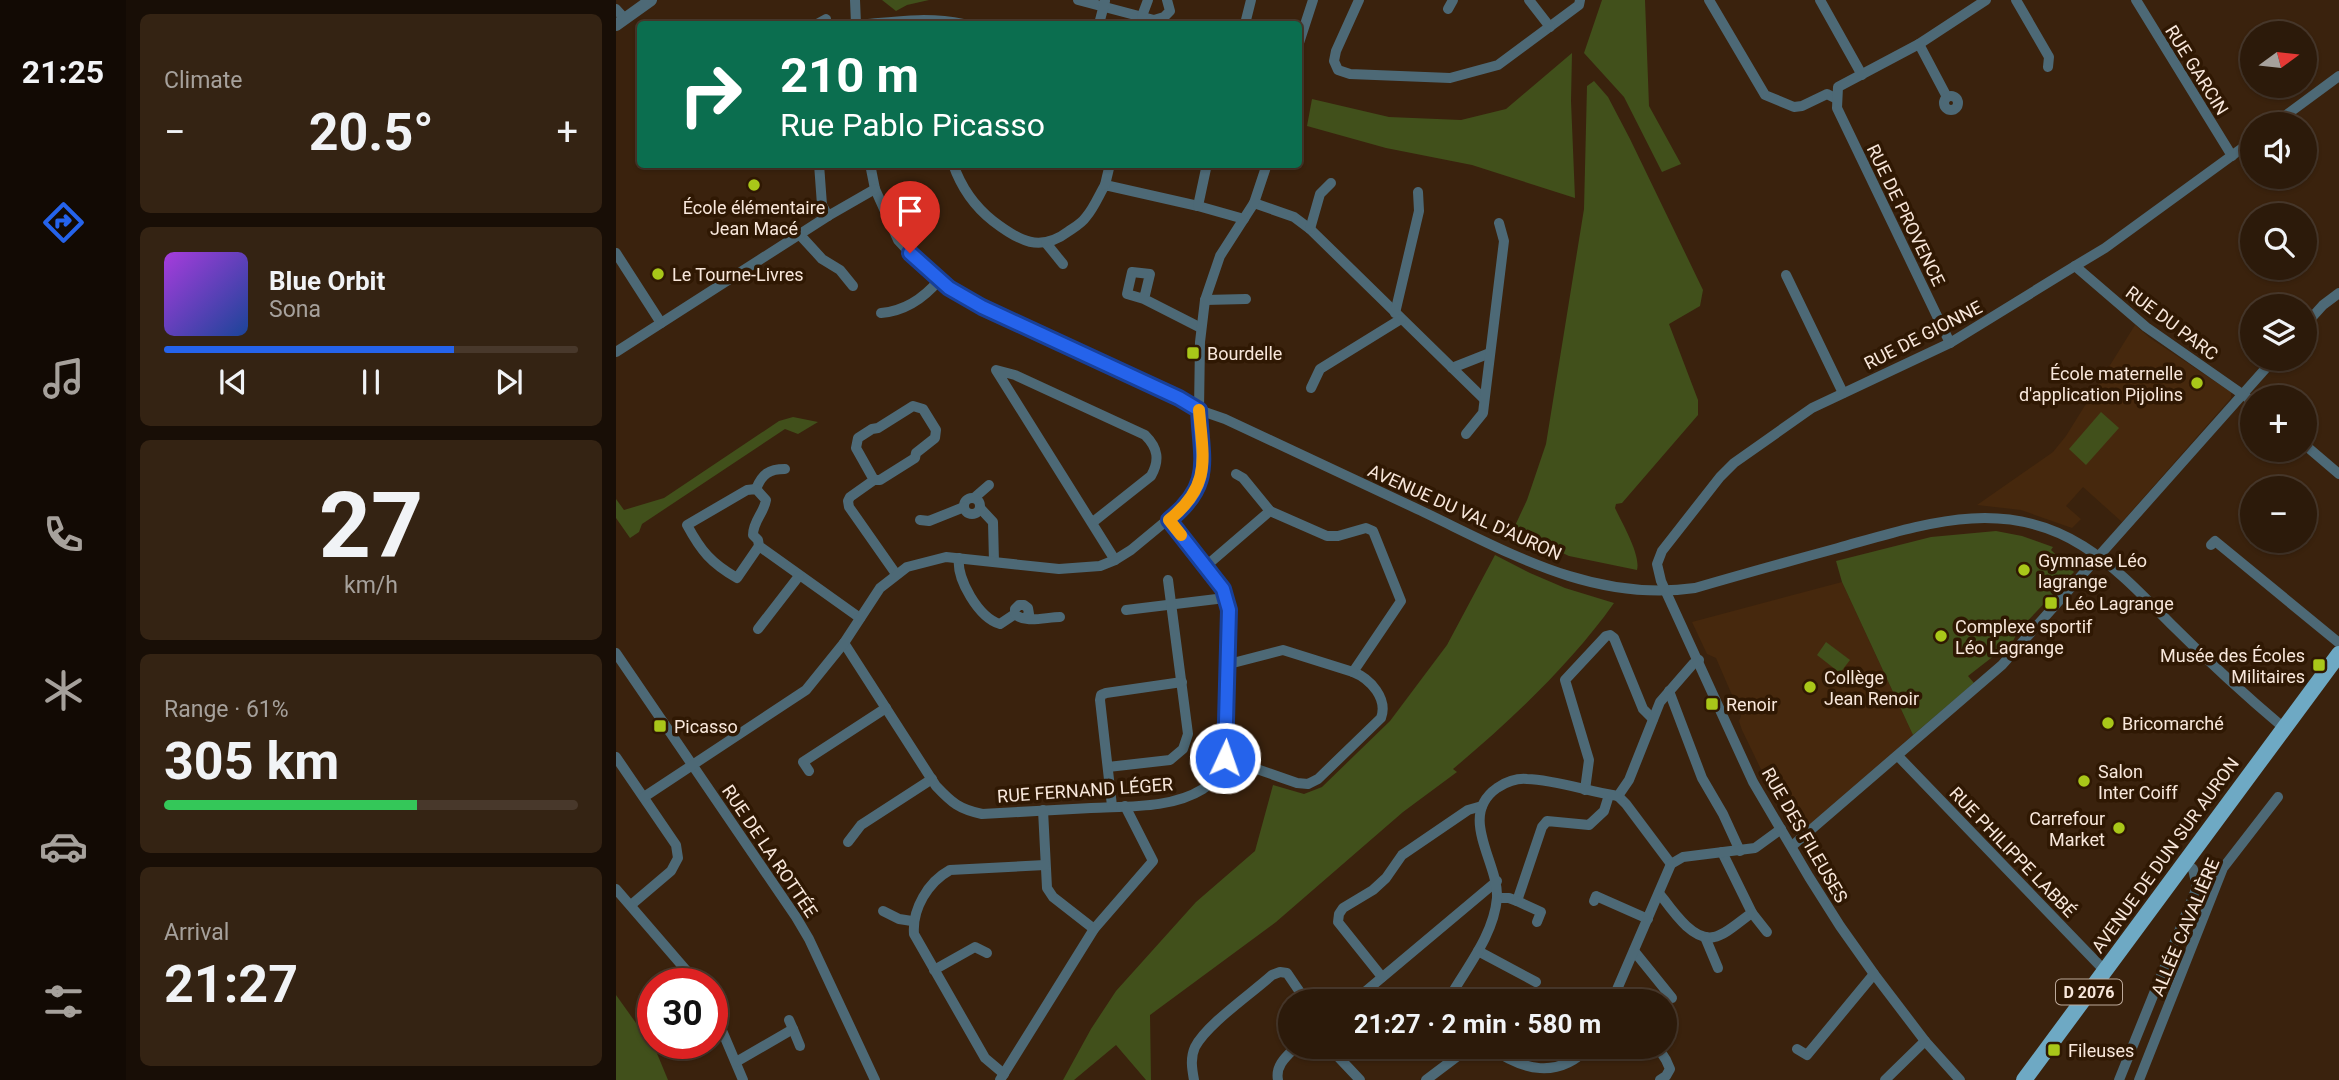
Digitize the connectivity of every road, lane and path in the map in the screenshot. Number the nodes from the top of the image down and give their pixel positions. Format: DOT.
graph roads {
  1 [pos="651,0"];
  2 [pos="855,0"];
  3 [pos="1078,0"];
  4 [pos="1149,0"];
  5 [pos="1167,0"];
  6 [pos="1251,0"];
  7 [pos="1313,0"];
  8 [pos="1359,0"];
  9 [pos="1529,0"];
  10 [pos="1580,0"];
  11 [pos="1709,0"];
  12 [pos="1821,0"];
  13 [pos="1986,0"];
  14 [pos="2015,0"];
  15 [pos="2136,0"];
  16 [pos="1104,3"];
  17 [pos="616,9"];
  18 [pos="1142,16"];
  19 [pos="856,21"];
  20 [pos="899,21"];
  21 [pos="930,21"];
  22 [pos="1100,21"];
  23 [pos="1246,21"];
  24 [pos="620,22"];
  25 [pos="1550,26"];
  26 [pos="1302,34"];
  27 [pos="1919,44"];
  28 [pos="2048,67"];
  29 [pos="1863,75"];
  30 [pos="2339,76"];
  31 [pos="1947,97"];
  32 [pos="1837,99"];
  33 [pos="2290,112"];
  34 [pos="2240,150"];
  35 [pos="2232,156"];
  36 [pos="819,168"];
  37 [pos="871,168"];
  38 [pos="955,168"];
  39 [pos="1110,168"];
  40 [pos="1206,168"];
  41 [pos="1267,168"];
  42 [pos="1331,183"];
  43 [pos="1105,185"];
  44 [pos="875,189"];
  45 [pos="1418,192"];
  46 [pos="1254,203"];
  47 [pos="1198,206"];
  48 [pos="828,216"];
  49 [pos="1244,219"];
  50 [pos="1499,223"];
  51 [pos="1310,229"];
  52 [pos="800,235"];
  53 [pos="1046,243"];
  54 [pos="616,253"];
  55 [pos="1063,264"];
  56 [pos="2075,267"];
  57 [pos="1786,275"];
  58 [pos="939,280"];
  59 [pos="853,286"];
  60 [pos="2339,293"];
  61 [pos="1144,299"];
  62 [pos="1246,299"];
  63 [pos="1205,300"];
  64 [pos="2317,312"];
  65 [pos="881,313"];
  66 [pos="1398,316"];
  67 [pos="661,323"];
  68 [pos="1200,328"];
  69 [pos="1950,343"];
  70 [pos="616,352"];
  71 [pos="1490,353"];
  72 [pos="1452,368"];
  73 [pos="2263,371"];
  74 [pos="2250,385"];
  75 [pos="1311,388"];
  76 [pos="2240,391"];
  77 [pos="1843,393"];
  78 [pos="2240,396"];
  79 [pos="1484,399"];
  80 [pos="1199,410"];
  81 [pos="1466,434"];
  82 [pos="2317,455"];
  83 [pos="785,470"];
  84 [pos="1236,474"];
  85 [pos="2339,474"];
  86 [pos="874,480"];
  87 [pos="989,485"];
  88 [pos="757,489"];
  89 [pos="974,498"];
  90 [pos="964,507"];
  91 [pos="980,508"];
  92 [pos="1270,511"];
  93 [pos="920,520"];
  94 [pos="1169,520"];
  95 [pos="1093,522"];
  96 [pos="2211,545"];
  97 [pos="759,546"];
  98 [pos="959,558"];
  99 [pos="2098,558"];
  100 [pos="1115,560"];
  101 [pos="994,562"];
  102 [pos="1206,566"];
  103 [pos="896,574"];
  104 [pos="799,576"];
  105 [pos="1168,580"];
  106 [pos="1666,591"];
  107 [pos="1226,598"];
  108 [pos="1171,604"];
  109 [pos="1126,610"];
  110 [pos="1060,617"];
  111 [pos="860,618"];
  112 [pos="758,629"];
  113 [pos="844,643"];
  114 [pos="2339,643"];
  115 [pos="616,653"];
  116 [pos="2339,654"];
  117 [pos="1699,660"];
  118 [pos="1229,664"];
  119 [pos="1353,672"];
  120 [pos="1182,682"];
  121 [pos="1669,691"];
  122 [pos="886,708"];
  123 [pos="1653,719"];
  124 [pos="2284,728"];
  125 [pos="1899,756"];
  126 [pos="616,757"];
  127 [pos="1225,758"];
  128 [pos="694,765"];
  129 [pos="1108,767"];
  130 [pos="809,771"];
  131 [pos="932,779"];
  132 [pos="1585,790"];
  133 [pos="1613,795"];
  134 [pos="644,797"];
  135 [pos="2278,797"];
  136 [pos="1112,806"];
  137 [pos="1125,806"];
  138 [pos="1482,806"];
  139 [pos="1043,810"];
  140 [pos="1781,829"];
  141 [pos="848,842"];
  142 [pos="1792,846"];
  143 [pos="1740,851"];
  144 [pos="1722,852"];
  145 [pos="2185,862"];
  146 [pos="1671,864"];
  147 [pos="1045,865"];
  148 [pos="1497,881"];
  149 [pos="616,889"];
  150 [pos="1659,893"];
  151 [pos="1497,898"];
  152 [pos="1517,901"];
  153 [pos="1594,901"];
  154 [pos="631,905"];
  155 [pos="883,911"];
  156 [pos="1752,913"];
  157 [pos="1648,919"];
  158 [pos="912,920"];
  159 [pos="1537,922"];
  160 [pos="1094,929"];
  161 [pos="1767,932"];
  162 [pos="1705,937"];
  163 [pos="1478,951"];
  164 [pos="1634,951"];
  165 [pos="987,953"];
  166 [pos="684,968"];
  167 [pos="1718,968"];
  168 [pos="934,970"];
  169 [pos="2105,971"];
  170 [pos="1874,974"];
  171 [pos="1382,977"];
  172 [pos="1536,982"];
  173 [pos="1618,988"];
  174 [pos="1298,989"];
  175 [pos="1368,989"];
  176 [pos="1455,989"];
  177 [pos="1665,989"];
  178 [pos="1926,1041"];
  179 [pos="728,1044"];
  180 [pos="800,1046"];
  181 [pos="1797,1049"];
  182 [pos="1284,1059"];
  183 [pos="1340,1059"];
  184 [pos="1454,1059"];
  185 [pos="1507,1059"];
  186 [pos="1576,1059"];
  187 [pos="1665,1059"];
  188 [pos="736,1062"];
  189 [pos="1529,1070"];
  190 [pos="1002,1077"];
  191 [pos="1428,1079"];
  192 [pos="743,1080"];
  193 [pos="875,1080"];
  194 [pos="1194,1080"];
  195 [pos="1278,1080"];
  196 [pos="1360,1080"];
  197 [pos="1535,1080"];
  198 [pos="1660,1080"];
  199 [pos="1885,1080"];
  200 [pos="1960,1080"];
  201 [pos="2024,1080"];
  202 [pos="2119,1080"];
  203 [pos="2139,1080"];
  1 -- 24 [label="street"];
  2 -- 19 [label="street"];
  3 -- 16 [label="street"];
  4 -- 18 [label="street"];
  5 -- 18 [label="street"];
  6 -- 23 [label="street"];
  7 -- 26 [label="street"];
  8 -- 25 [label="street"];
  9 -- 25 [label="street"];
  10 -- 25 [label="street"];
  11 -- 32 [label="street"];
  12 -- 29 [label="street"];
  13 -- 27 [label="street"];
  14 -- 28 [label="street"];
  15 -- 35 [label="street, RUE GARCIN"];
  16 -- 18 [label="street"];
  16 -- 22 [label="street"];
  17 -- 24 [label="street"];
  20 -- 21 [label="street"];
  27 -- 29 [label="street"];
  27 -- 31 [label="street"];
  29 -- 32 [label="street"];
  30 -- 33 [label="street"];
  32 -- 69 [label="street, RUE DE PROVENCE"];
  34 -- 35 [label="street, RUE DE GIONNE"];
  35 -- 56 [label="street, RUE DE GIONNE"];
  36 -- 48 [label="street"];
  37 -- 44 [label="street, AVENUE DU VAL D'AURON"];
  38 -- 53 [label="street"];
  39 -- 43 [label="street"];
  40 -- 47 [label="street"];
  41 -- 46 [label="street"];
  42 -- 51 [label="street"];
  43 -- 47 [label="street"];
  43 -- 53 [label="street"];
  44 -- 48 [label="street"];
  44 -- 58 [label="street, AVENUE DU VAL D'AURON"];
  45 -- 66 [label="street"];
  46 -- 49 [label="street"];
  46 -- 51 [label="street"];
  47 -- 49 [label="street"];
  48 -- 52 [label="street"];
  49 -- 63 [label="street"];
  50 -- 71 [label="street"];
  51 -- 66 [label="street"];
  52 -- 59 [label="street"];
  52 -- 67 [label="street"];
  53 -- 55 [label="street"];
  54 -- 67 [label="street"];
  56 -- 69 [label="street, RUE DE GIONNE"];
  56 -- 76 [label="street, RUE DU PARC"];
  57 -- 77 [label="street"];
  58 -- 65 [label="street"];
  58 -- 80 [label="street, AVENUE DU VAL D'AURON"];
  60 -- 64 [label="street"];
  61 -- 68 [label="street"];
  62 -- 63 [label="street"];
  63 -- 68 [label="street"];
  66 -- 72 [label="street"];
  66 -- 75 [label="street"];
  67 -- 70 [label="street"];
  68 -- 80 [label="street"];
  69 -- 77 [label="street, RUE DE GIONNE"];
  71 -- 72 [label="street"];
  71 -- 79 [label="street"];
  72 -- 79 [label="street"];
  73 -- 74 [label="street"];
  77 -- 106 [label="street, RUE DE GIONNE"];
  78 -- 99 [label="street"];
  79 -- 81 [label="street"];
  80 -- 94 [label="street"];
  80 -- 106 [label="street, AVENUE DU VAL D'AURON"];
  82 -- 85 [label="street"];
  83 -- 88 [label="street"];
  84 -- 92 [label="street"];
  86 -- 86 [label="street"];
  86 -- 103 [label="street"];
  87 -- 89 [label="street"];
  88 -- 97 [label="street"];
  88 -- 97 [label="street"];
  89 -- 90 [label="street"];
  89 -- 91 [label="street"];
  90 -- 91 [label="street"];
  90 -- 93 [label="street"];
  91 -- 101 [label="street"];
  92 -- 102 [label="street"];
  92 -- 119 [label="street"];
  94 -- 100 [label="street"];
  94 -- 102 [label="street"];
  95 -- 95 [label="street"];
  95 -- 100 [label="street"];
  96 -- 114 [label="street"];
  97 -- 104 [label="street"];
  98 -- 101 [label="street"];
  98 -- 103 [label="street"];
  98 -- 110 [label="street"];
  99 -- 106 [label="street, AVENUE DU VAL D'AURON"];
  99 -- 124 [label="street, AVENUE DU VAL D'AURON"];
  99 -- 125 [label="street"];
  100 -- 101 [label="street"];
  102 -- 107 [label="street"];
  103 -- 111 [label="street"];
  104 -- 111 [label="street"];
  104 -- 112 [label="street"];
  105 -- 108 [label="street"];
  106 -- 117 [label="street, RUE DES FILEUSES"];
  107 -- 108 [label="street"];
  107 -- 118 [label="street"];
  108 -- 109 [label="street"];
  108 -- 120 [label="street"];
  111 -- 113 [label="street"];
  113 -- 122 [label="street, RUE FERNAND LÉGER"];
  113 -- 128 [label="street"];
  115 -- 128 [label="street, RUE DE LA ROTTÉE"];
  116 -- 124 [label="main road, AVENUE DE DUN SUR AURON / D 2076"];
  117 -- 121 [label="street"];
  117 -- 140 [label="street, RUE DES FILEUSES"];
  118 -- 119 [label="street"];
  118 -- 127 [label="street"];
  119 -- 127 [label="street"];
  120 -- 129 [label="street"];
  120 -- 129 [label="street"];
  121 -- 123 [label="street"];
  121 -- 143 [label="street"];
  122 -- 130 [label="street"];
  122 -- 131 [label="street, RUE FERNAND LÉGER"];
  123 -- 132 [label="street"];
  123 -- 133 [label="street"];
  124 -- 145 [label="main road, AVENUE DE DUN SUR AURON / D 2076"];
  125 -- 142 [label="street"];
  125 -- 169 [label="street, RUE PHILIPPE LABBÉ"];
  126 -- 134 [label="street"];
  127 -- 137 [label="street, RUE FERNAND LÉGER"];
  128 -- 134 [label="street"];
  128 -- 193 [label="street, RUE DE LA ROTTÉE"];
  129 -- 136 [label="street"];
  131 -- 139 [label="street, RUE FERNAND LÉGER"];
  131 -- 141 [label="street"];
  132 -- 133 [label="street"];
  132 -- 138 [label="street"];
  133 -- 146 [label="street"];
  133 -- 152 [label="street"];
  134 -- 154 [label="street"];
  135 -- 203 [label="street, ALLÉE CAVALIÈRE"];
  136 -- 137 [label="street, RUE FERNAND LÉGER"];
  136 -- 139 [label="street, RUE FERNAND LÉGER"];
  137 -- 160 [label="street"];
  138 -- 148 [label="street"];
  138 -- 171 [label="street"];
  139 -- 147 [label="street"];
  140 -- 142 [label="street, RUE DES FILEUSES"];
  140 -- 143 [label="street"];
  142 -- 170 [label="street, RUE DES FILEUSES"];
  143 -- 144 [label="street"];
  144 -- 146 [label="street"];
  144 -- 156 [label="street"];
  145 -- 169 [label="main road, AVENUE DE DUN SUR AURON / D 2076"];
  145 -- 202 [label="street"];
  146 -- 150 [label="street"];
  147 -- 158 [label="street"];
  147 -- 160 [label="street"];
  148 -- 151 [label="street"];
  148 -- 171 [label="street"];
  149 -- 154 [label="street"];
  150 -- 157 [label="street"];
  150 -- 162 [label="street"];
  151 -- 152 [label="street"];
  151 -- 163 [label="street"];
  152 -- 159 [label="street"];
  153 -- 157 [label="street"];
  154 -- 166 [label="street"];
  155 -- 158 [label="street"];
  156 -- 161 [label="street"];
  156 -- 162 [label="street"];
  157 -- 164 [label="street"];
  158 -- 168 [label="street"];
  160 -- 190 [label="street"];
  162 -- 167 [label="street"];
  163 -- 172 [label="street"];
  163 -- 176 [label="street"];
  164 -- 173 [label="street"];
  164 -- 177 [label="street"];
  165 -- 168 [label="street"];
  168 -- 190 [label="street"];
  169 -- 201 [label="main road, AVENUE DE DUN SUR AURON / D 2076"];
  170 -- 178 [label="street, RUE DES FILEUSES"];
  170 -- 181 [label="street"];
  171 -- 175 [label="street"];
  174 -- 194 [label="street"];
  178 -- 199 [label="street"];
  178 -- 200 [label="street, RUE DES FILEUSES"];
  179 -- 188 [label="street"];
  180 -- 188 [label="street"];
  182 -- 195 [label="street"];
  183 -- 196 [label="street"];
  184 -- 191 [label="street"];
  185 -- 189 [label="street"];
  186 -- 189 [label="street"];
  187 -- 198 [label="street"];
  188 -- 192 [label="street"];
  189 -- 197 [label="street"];
}
